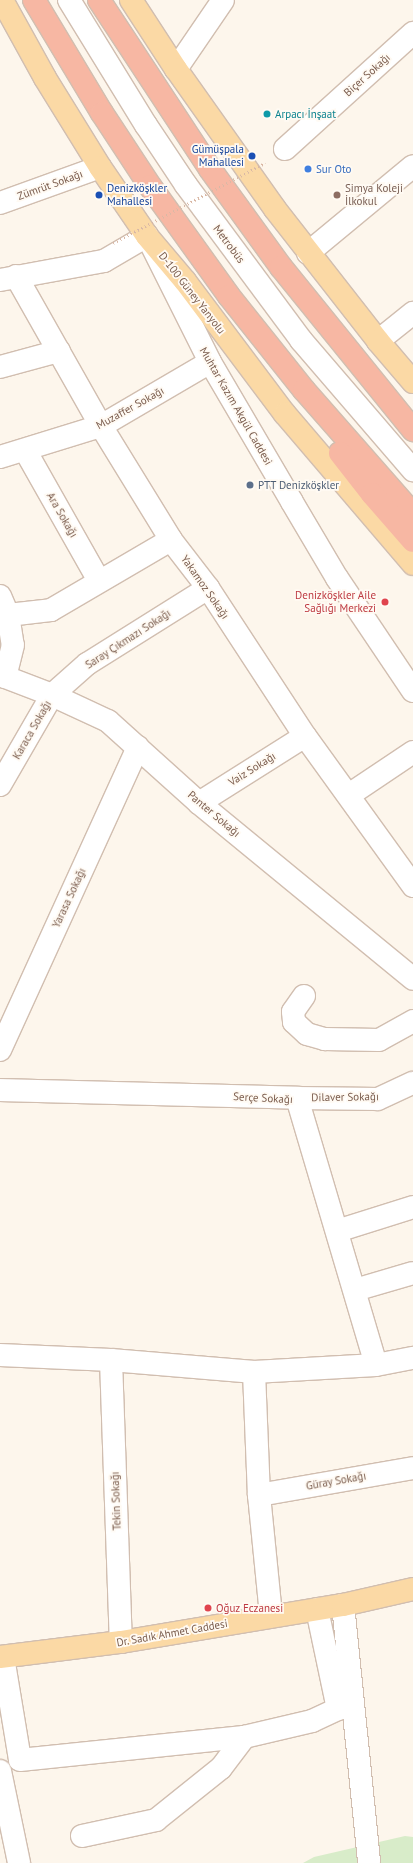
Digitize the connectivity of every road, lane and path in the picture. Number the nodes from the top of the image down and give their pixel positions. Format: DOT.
graph roads {
  1 [pos="2,0"];
  2 [pos="34,0"];
  3 [pos="69,0"];
  4 [pos="99,0"];
  5 [pos="131,0"];
  6 [pos="223,0"];
  7 [pos="413,33"];
  8 [pos="176,69"];
  9 [pos="285,149"];
  10 [pos="265,162"];
  11 [pos="413,166"];
  12 [pos="100,167"];
  13 [pos="0,203"];
  14 [pos="147,236"];
  15 [pos="113,244"];
  16 [pos="308,253"];
  17 [pos="8,278"];
  18 [pos="413,313"];
  19 [pos="378,341"];
  20 [pos="59,351"];
  21 [pos="210,362"];
  22 [pos="0,367"];
  23 [pos="413,382"];
  24 [pos="304,390"];
  25 [pos="101,426"];
  26 [pos="413,430"];
  27 [pos="25,450"];
  28 [pos="0,457"];
  29 [pos="413,470"];
  30 [pos="413,514"];
  31 [pos="171,540"];
  32 [pos="413,541"];
  33 [pos="413,564"];
  34 [pos="99,581"];
  35 [pos="208,588"];
  36 [pos="3,609"];
  37 [pos="3,676"];
  38 [pos="413,691"];
  39 [pos="52,695"];
  40 [pos="305,736"];
  41 [pos="138,747"];
  42 [pos="413,752"];
  43 [pos="0,785"];
  44 [pos="348,795"];
  45 [pos="199,803"];
  46 [pos="413,886"];
  47 [pos="413,979"];
  48 [pos="304,996"];
  49 [pos="413,1021"];
  50 [pos="0,1050"];
  51 [pos="413,1083"];
  52 [pos="0,1090"];
  53 [pos="297,1098"];
  54 [pos="413,1206"];
  55 [pos="337,1231"];
  56 [pos="413,1273"];
  57 [pos="355,1290"];
  58 [pos="0,1355"];
  59 [pos="413,1358"];
  60 [pos="111,1360"];
  61 [pos="376,1365"];
  62 [pos="254,1372"];
  63 [pos="413,1468"];
  64 [pos="259,1495"];
  65 [pos="413,1589"];
  66 [pos="343,1605"];
  67 [pos="317,1609"];
  68 [pos="271,1616"];
  69 [pos="121,1642"];
  70 [pos="1,1657"];
  71 [pos="244,1737"];
  72 [pos="0,1771"];
  73 [pos="82,1836"];
  74 [pos="19,1863"];
  75 [pos="369,1863"];
  1 -- 12 [label="main road, D-100 Güney Yanyolu"];
  2 -- 24 [label="highway"];
  3 -- 29 [label="street, Metrobüs"];
  4 -- 26 [label="highway"];
  5 -- 8 [label="main road"];
  6 -- 8 [label="street"];
  7 -- 9 [label="street, Biçer Sokağı"];
  8 -- 16 [label="main road"];
  10 -- 15 [label="path, bridge"];
  11 -- 16 [label="street"];
  12 -- 13 [label="street, Zümrüt Sokağı"];
  12 -- 14 [label="main road, D-100 Güney Yanyolu"];
  14 -- 17 [label="street"];
  14 -- 21 [label="street, Muhtar Kazım Akgül Caddesi"];
  14 -- 33 [label="main road, D-100 Güney Yanyolu"];
  16 -- 19 [label="main road"];
  17 -- 20 [label="street, Yakamoz Sokağı"];
  18 -- 19 [label="street"];
  19 -- 23 [label="main road"];
  20 -- 22 [label="street"];
  20 -- 25 [label="street, Yakamoz Sokağı"];
  21 -- 25 [label="street, Muzaffer Sokağı"];
  21 -- 38 [label="street, Muhtar Kazım Akgül Caddesi"];
  24 -- 30 [label="highway"];
  24 -- 32 [label="highway"];
  25 -- 27 [label="street, Muzaffer Sokağı"];
  25 -- 31 [label="street, Yakamoz Sokağı"];
  27 -- 28 [label="street, Muzaffer Sokağı"];
  27 -- 34 [label="street, Ara Sokağı"];
  31 -- 34 [label="street"];
  31 -- 35 [label="street, Yakamoz Sokağı"];
  34 -- 36 [label="street"];
  35 -- 39 [label="street, Saray Çıkmazı Sokağı"];
  35 -- 40 [label="street, Yakamoz Sokağı"];
  36 -- 37 [label="street"];
  37 -- 39 [label="street, Panter Sokağı"];
  39 -- 41 [label="street, Panter Sokağı"];
  39 -- 43 [label="street, Karaca Sokağı"];
  40 -- 44 [label="street, Yakamoz Sokağı"];
  40 -- 45 [label="street, Vaiz Sokağı"];
  41 -- 45 [label="street, Panter Sokağı"];
  41 -- 50 [label="street, Yarasa Sokağı"];
  42 -- 44 [label="street"];
  44 -- 46 [label="street, Yakamoz Sokağı"];
  45 -- 47 [label="street, Panter Sokağı"];
  48 -- 49 [label="street"];
  51 -- 53 [label="street, Dilaver Sokağı"];
  52 -- 53 [label="street, Serçe Sokağı"];
  53 -- 55 [label="street, Serçe Sokağı"];
  54 -- 55 [label="street"];
  55 -- 57 [label="street, Serçe Sokağı"];
  56 -- 57 [label="street"];
  57 -- 61 [label="street, Serçe Sokağı"];
  58 -- 60 [label="street"];
  59 -- 61 [label="street"];
  60 -- 62 [label="street"];
  60 -- 69 [label="street, Tekin Sokağı"];
  61 -- 62 [label="street"];
  62 -- 64 [label="street"];
  63 -- 64 [label="street, Güray Sokağı"];
  64 -- 68 [label="street"];
  65 -- 66 [label="main road, Dr. Sadık Ahmet Caddesi"];
  66 -- 67 [label="main road, Dr. Sadık Ahmet Caddesi"];
  66 -- 75 [label="street"];
  67 -- 68 [label="main road, Dr. Sadık Ahmet Caddesi"];
  67 -- 71 [label="street"];
  68 -- 69 [label="main road, Dr. Sadık Ahmet Caddesi"];
  69 -- 70 [label="main road, Dr. Sadık Ahmet Caddesi"];
  70 -- 71 [label="street"];
  71 -- 73 [label="street"];
  72 -- 74 [label="street"];
}
